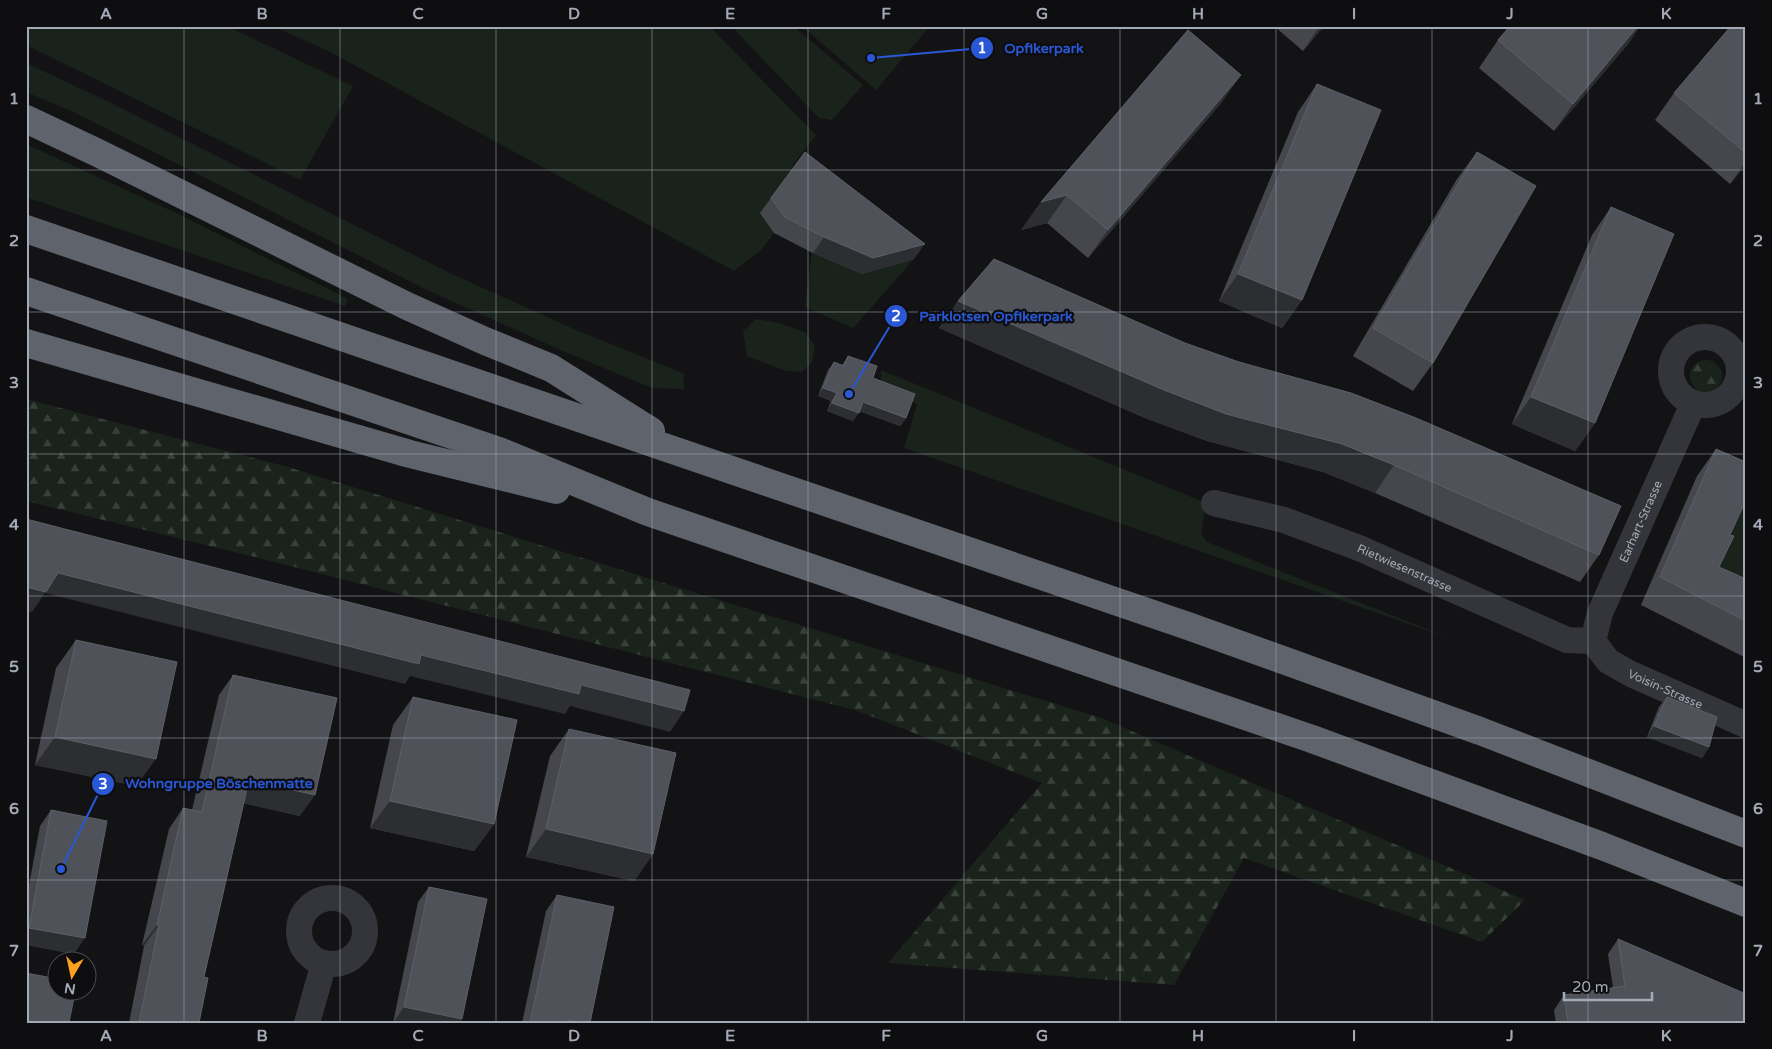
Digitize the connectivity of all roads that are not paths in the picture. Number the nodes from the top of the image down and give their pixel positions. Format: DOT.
graph roads {
  1 [pos="26,120"];
  2 [pos="30,229"];
  3 [pos="26,291"];
  4 [pos="26,343"];
  5 [pos="1693,404"];
  6 [pos="690,456"];
  7 [pos="1214,503"];
  8 [pos="648,512"];
  9 [pos="1593,641"];
  10 [pos="1746,725"];
  11 [pos="1746,834"];
  12 [pos="1746,903"];
  13 [pos="324,963"];
  14 [pos="307,1023"];
  1 -- 6 [label="highway"];
  2 -- 6 [label="highway"];
  3 -- 8 [label="highway"];
  4 -- 8 [label="highway"];
  5 -- 9 [label="street, Earhart-Strasse"];
  6 -- 11 [label="highway"];
  7 -- 9 [label="street, Rietwiesenstrasse"];
  8 -- 12 [label="highway"];
  9 -- 10 [label="street, Voisin-Strasse"];
  13 -- 14 [label="street"];
}
